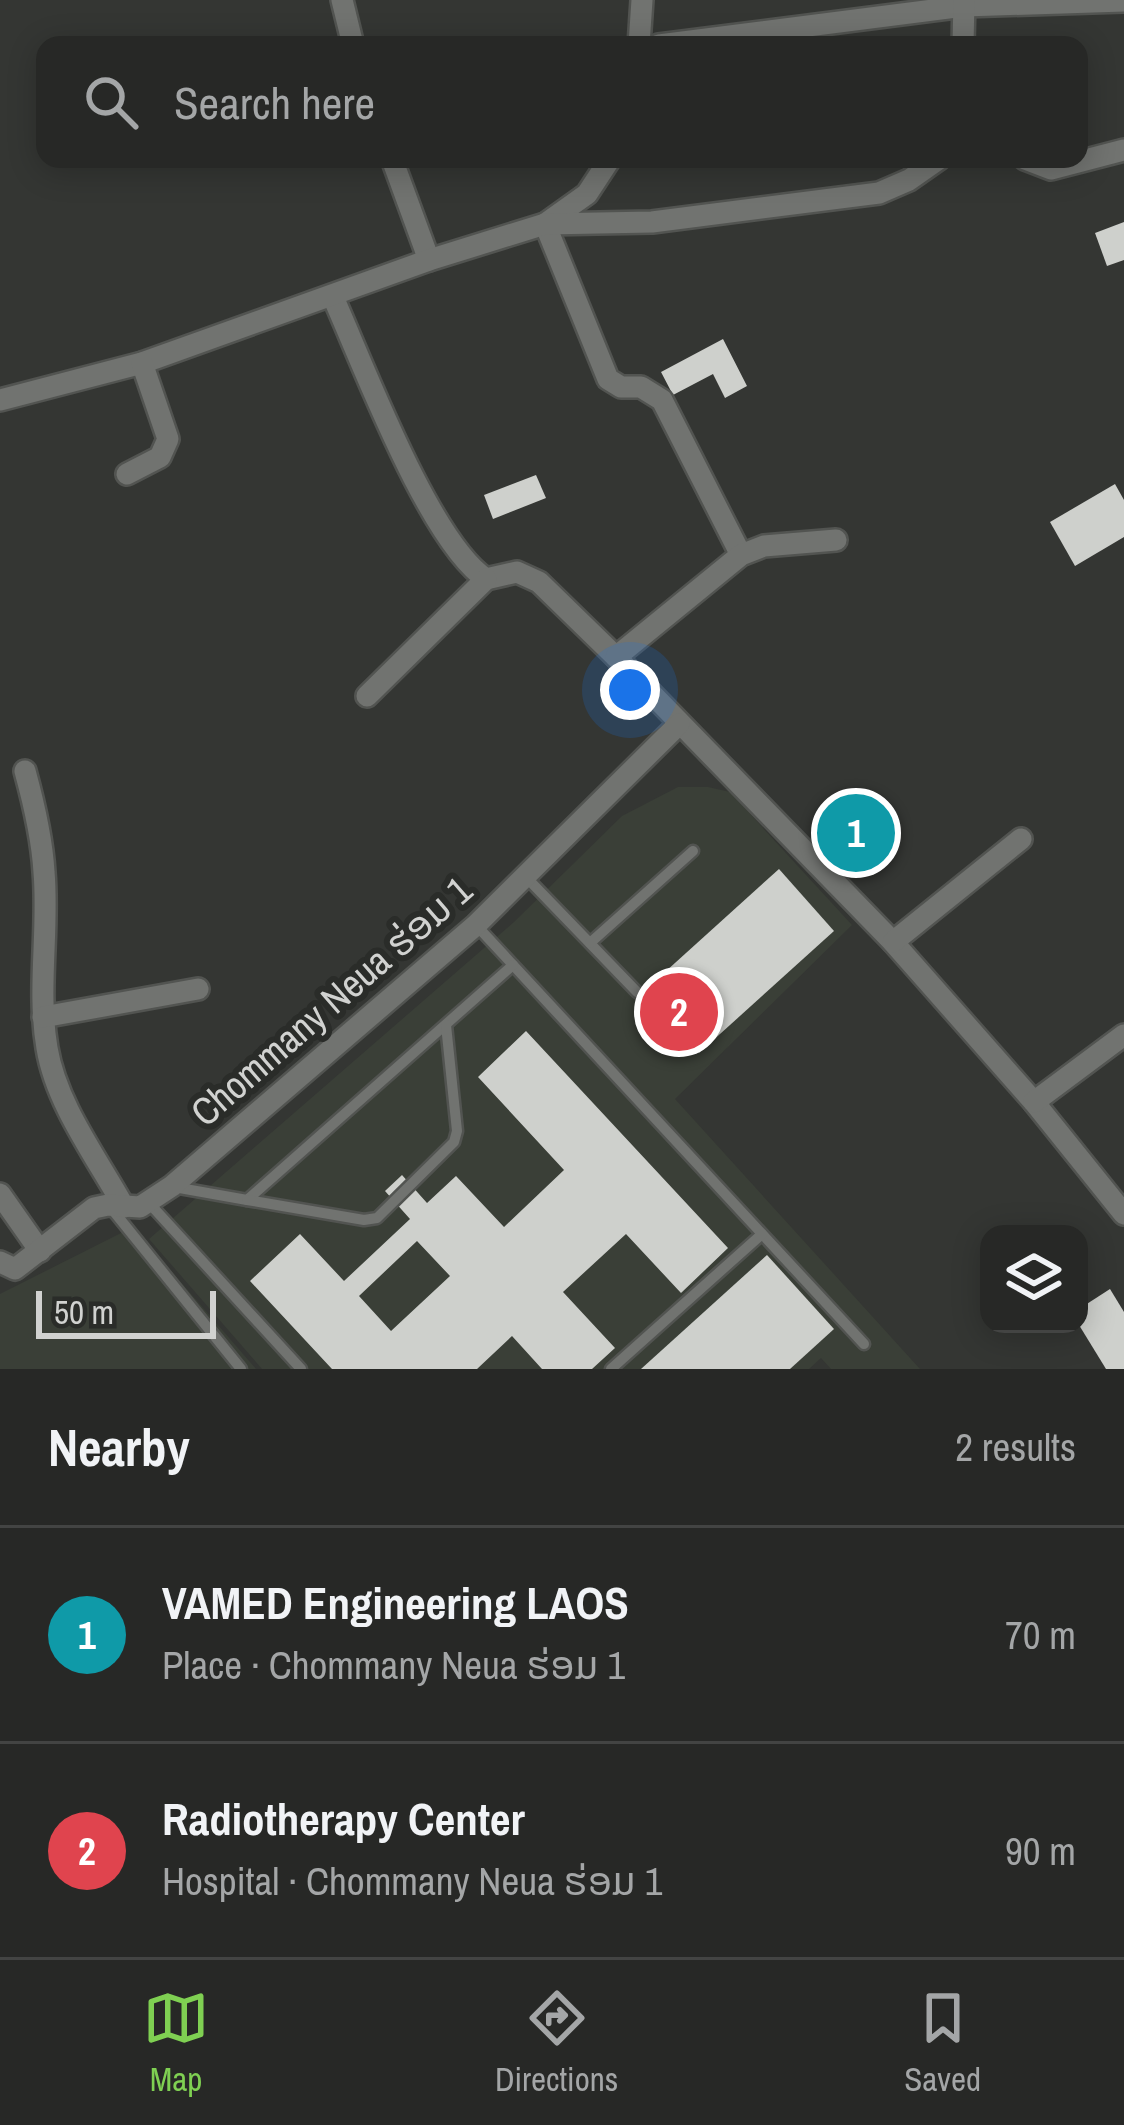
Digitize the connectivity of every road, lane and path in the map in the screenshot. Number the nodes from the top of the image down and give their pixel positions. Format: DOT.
graph roads {
  1 [pos="342,0"];
  2 [pos="642,0"];
  3 [pos="1122,1"];
  4 [pos="964,3"];
  5 [pos="351,36"];
  6 [pos="640,36"];
  7 [pos="724,36"];
  8 [pos="963,36"];
  9 [pos="1124,150"];
  10 [pos="1088,159"];
  11 [pos="395,168"];
  12 [pos="604,168"];
  13 [pos="926,168"];
  14 [pos="545,224"];
  15 [pos="429,260"];
  16 [pos="333,298"];
  17 [pos="142,363"];
  18 [pos="2,396"];
  19 [pos="127,474"];
  20 [pos="836,540"];
  21 [pos="741,555"];
  22 [pos="486,579"];
  23 [pos="616,658"];
  24 [pos="367,695"];
  25 [pos="679,724"];
  26 [pos="25,771"];
  27 [pos="1021,839"];
  28 [pos="693,850"];
  29 [pos="526,877"];
  30 [pos="476,925"];
  31 [pos="892,942"];
  32 [pos="590,943"];
  33 [pos="513,965"];
  34 [pos="198,989"];
  35 [pos="638,992"];
  36 [pos="43,1017"];
  37 [pos="446,1025"];
  38 [pos="1124,1035"];
  39 [pos="1034,1102"];
  40 [pos="172,1186"];
  41 [pos="0,1194"];
  42 [pos="247,1200"];
  43 [pos="149,1203"];
  44 [pos="116,1206"];
  45 [pos="1124,1214"];
  46 [pos="762,1234"];
  47 [pos="40,1251"];
  48 [pos="0,1262"];
  49 [pos="864,1344"];
  50 [pos="241,1369"];
  51 [pos="301,1369"];
  52 [pos="611,1369"];
  1 -- 5 [label="street"];
  2 -- 6 [label="street"];
  3 -- 4 [label="street"];
  4 -- 7 [label="street"];
  4 -- 8 [label="street"];
  9 -- 10 [label="street"];
  11 -- 15 [label="street"];
  12 -- 14 [label="street"];
  13 -- 14 [label="street"];
  14 -- 15 [label="street"];
  14 -- 21 [label="street"];
  15 -- 16 [label="street"];
  16 -- 17 [label="street"];
  16 -- 22 [label="street"];
  17 -- 18 [label="street"];
  17 -- 19 [label="street"];
  20 -- 21 [label="street"];
  21 -- 23 [label="street"];
  22 -- 23 [label="street"];
  22 -- 24 [label="street"];
  23 -- 25 [label="street"];
  25 -- 29 [label="street, Chommany Neua ຮ່ອມ 1"];
  25 -- 31 [label="street"];
  26 -- 36 [label="street"];
  27 -- 31 [label="street"];
  28 -- 32 [label="lane"];
  29 -- 30 [label="street, Chommany Neua ຮ່ອມ 1"];
  29 -- 32 [label="lane"];
  30 -- 33 [label="lane"];
  30 -- 40 [label="street, Chommany Neua ຮ່ອມ 1"];
  31 -- 39 [label="street"];
  32 -- 35 [label="lane"];
  33 -- 37 [label="lane"];
  33 -- 46 [label="lane"];
  34 -- 36 [label="street"];
  36 -- 44 [label="street"];
  37 -- 42 [label="lane"];
  37 -- 42 [label="lane"];
  38 -- 39 [label="street"];
  39 -- 45 [label="street"];
  40 -- 42 [label="lane"];
  40 -- 43 [label="street, Chommany Neua ຮ່ອມ 1"];
  41 -- 47 [label="street"];
  43 -- 44 [label="street, Chommany Neua ຮ່ອມ 1"];
  43 -- 51 [label="lane"];
  44 -- 47 [label="street, Chommany Neua ຮ່ອມ 1"];
  44 -- 50 [label="lane"];
  46 -- 49 [label="lane"];
  46 -- 52 [label="lane"];
  47 -- 48 [label="street, Chommany Neua ຮ່ອມ 1"];
}
